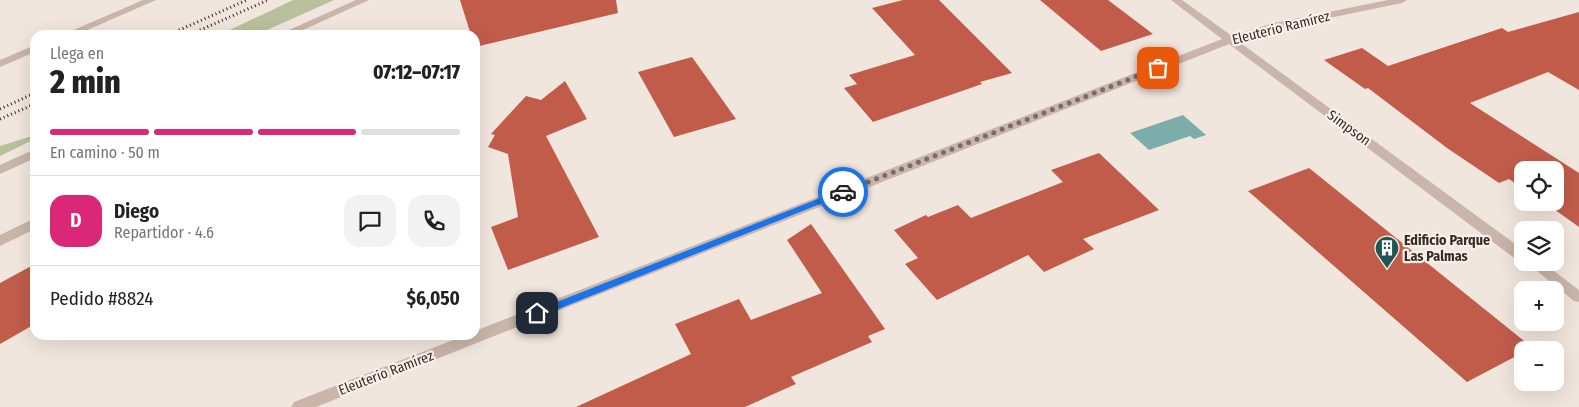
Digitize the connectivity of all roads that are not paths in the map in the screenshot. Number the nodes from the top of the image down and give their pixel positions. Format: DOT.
graph roads {
  1 [pos="151,0"];
  2 [pos="364,0"];
  3 [pos="1176,0"];
  4 [pos="1402,0"];
  5 [pos="79,30"];
  6 [pos="295,30"];
  7 [pos="1230,40"];
  8 [pos="30,50"];
  9 [pos="0,64"];
  10 [pos="30,155"];
  11 [pos="0,170"];
  12 [pos="30,226"];
  13 [pos="0,242"];
  14 [pos="1514,250"];
  15 [pos="1544,271"];
  16 [pos="1579,297"];
  17 [pos="480,336"];
  18 [pos="469,340"];
  19 [pos="299,407"];
  1 -- 5 [label="street"];
  2 -- 6 [label="street"];
  3 -- 7 [label="street, Simpson"];
  4 -- 7 [label="street, Eleuterio Ramírez"];
  7 -- 14 [label="street, Simpson"];
  7 -- 17 [label="street, Eleuterio Ramírez"];
  8 -- 9 [label="street"];
  10 -- 11 [label="street"];
  12 -- 13 [label="street"];
  15 -- 16 [label="street"];
  18 -- 19 [label="street, Eleuterio Ramírez"];
}
